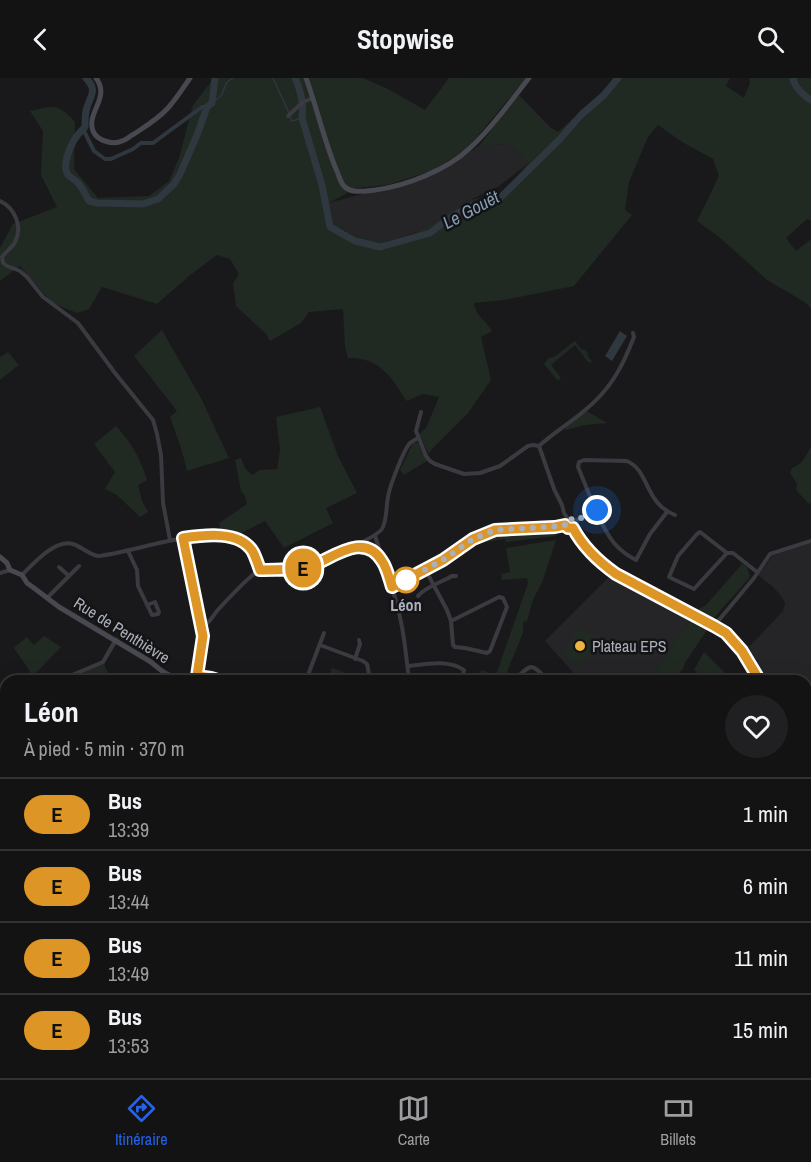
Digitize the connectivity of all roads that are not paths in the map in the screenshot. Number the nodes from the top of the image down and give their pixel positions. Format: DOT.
graph roads {
  1 [pos="96,78"];
  2 [pos="190,78"];
  3 [pos="306,78"];
  4 [pos="529,78"];
  5 [pos="311,99"];
  6 [pos="290,115"];
  7 [pos="0,201"];
  8 [pos="633,333"];
  9 [pos="421,411"];
  10 [pos="418,438"];
  11 [pos="538,446"];
  12 [pos="597,510"];
  13 [pos="667,512"];
  14 [pos="675,515"];
  15 [pos="568,519"];
  16 [pos="575,521"];
  17 [pos="565,525"];
  18 [pos="168,528"];
  19 [pos="573,528"];
  20 [pos="181,538"];
  21 [pos="373,538"];
  22 [pos="170,540"];
  23 [pos="811,541"];
  24 [pos="352,547"];
  25 [pos="128,551"];
  26 [pos="727,553"];
  27 [pos="0,557"];
  28 [pos="384,564"];
  29 [pos="79,566"];
  30 [pos="59,567"];
  31 [pos="425,569"];
  32 [pos="10,570"];
  33 [pos="260,570"];
  34 [pos="757,572"];
  35 [pos="0,573"];
  36 [pos="22,575"];
  37 [pos="69,576"];
  38 [pos="456,576"];
  39 [pos="433,586"];
  40 [pos="392,587"];
  41 [pos="418,597"];
  42 [pos="46,599"];
  43 [pos="147,605"];
  44 [pos="451,621"];
  45 [pos="714,626"];
  46 [pos="202,627"];
  47 [pos="324,633"];
  48 [pos="359,640"];
  49 [pos="116,641"];
  50 [pos="320,645"];
  51 [pos="356,658"];
  52 [pos="408,666"];
  53 [pos="369,674"];
  54 [pos="72,675"];
  55 [pos="167,675"];
  56 [pos="197,675"];
  57 [pos="308,675"];
  58 [pos="409,675"];
  59 [pos="463,675"];
  60 [pos="519,675"];
  61 [pos="542,675"];
  62 [pos="756,675"];
  1 -- 2 [label="street"];
  3 -- 5 [label="street"];
  4 -- 5 [label="street"];
  5 -- 6 [label="street"];
  7 -- 18 [label="street"];
  8 -- 11 [label="street"];
  9 -- 10 [label="street"];
  10 -- 11 [label="street"];
  10 -- 21 [label="street"];
  11 -- 15 [label="street"];
  12 -- 13 [label="street"];
  12 -- 13 [label="street"];
  12 -- 16 [label="street"];
  13 -- 14 [label="street"];
  15 -- 16 [label="street"];
  15 -- 17 [label="street"];
  16 -- 19 [label="street"];
  17 -- 19 [label="street"];
  17 -- 31 [label="street"];
  18 -- 20 [label="street"];
  18 -- 22 [label="street"];
  19 -- 45 [label="street"];
  20 -- 22 [label="street"];
  20 -- 33 [label="street"];
  20 -- 46 [label="street"];
  21 -- 24 [label="street"];
  21 -- 28 [label="street"];
  22 -- 25 [label="street"];
  23 -- 34 [label="street"];
  24 -- 28 [label="street"];
  24 -- 33 [label="street"];
  25 -- 36 [label="street"];
  25 -- 43 [label="street"];
  26 -- 26 [label="street"];
  26 -- 34 [label="street"];
  27 -- 32 [label="street"];
  28 -- 40 [label="street"];
  29 -- 37 [label="street"];
  30 -- 37 [label="street"];
  31 -- 39 [label="street"];
  31 -- 40 [label="street"];
  32 -- 35 [label="street"];
  32 -- 36 [label="street"];
  33 -- 46 [label="street"];
  34 -- 45 [label="street"];
  36 -- 42 [label="street, Rue de Penthièvre"];
  37 -- 42 [label="street"];
  38 -- 39 [label="street"];
  39 -- 41 [label="street"];
  39 -- 44 [label="street"];
  40 -- 52 [label="street"];
  42 -- 49 [label="street, Rue de Penthièvre"];
  44 -- 44 [label="street"];
  45 -- 62 [label="street"];
  46 -- 56 [label="street"];
  47 -- 50 [label="street"];
  48 -- 51 [label="street"];
  49 -- 54 [label="street"];
  49 -- 55 [label="street, Rue de Penthièvre"];
  50 -- 51 [label="street"];
  50 -- 57 [label="street"];
  51 -- 53 [label="street"];
  52 -- 58 [label="street"];
  52 -- 59 [label="street"];
  60 -- 61 [label="street"];
}
